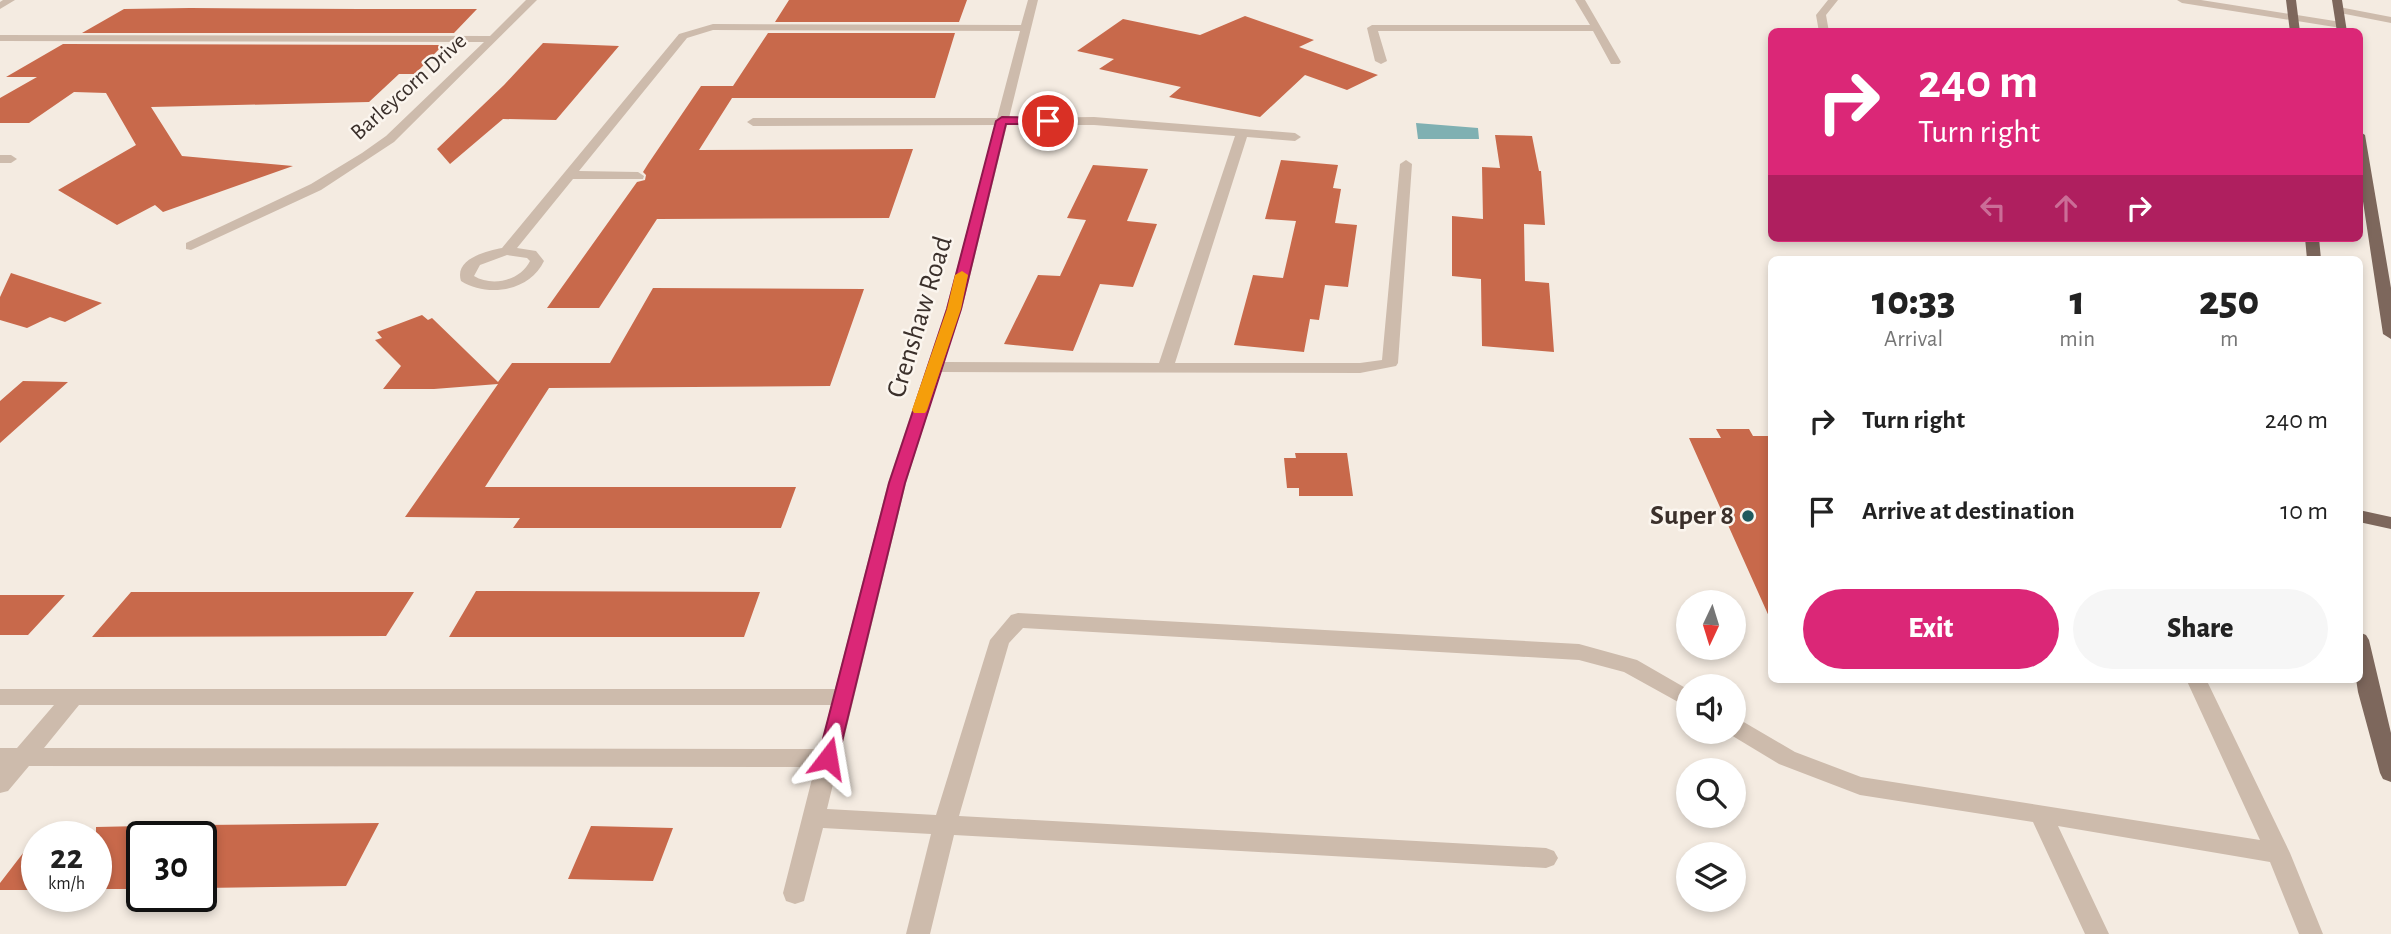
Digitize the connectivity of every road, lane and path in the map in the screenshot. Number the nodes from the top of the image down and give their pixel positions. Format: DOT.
graph roads {
  1 [pos="10,0"];
  2 [pos="532,0"];
  3 [pos="1034,0"];
  4 [pos="1580,0"];
  5 [pos="2182,0"];
  6 [pos="2291,0"];
  7 [pos="1825,3"];
  8 [pos="2338,5"];
  9 [pos="0,6"];
  10 [pos="2293,17"];
  11 [pos="2391,20"];
  12 [pos="1026,28"];
  13 [pos="1597,28"];
  14 [pos="1823,28"];
  15 [pos="2294,28"];
  16 [pos="2341,28"];
  17 [pos="0,37"];
  18 [pos="493,39"];
  19 [pos="1381,61"];
  20 [pos="1615,62"];
  21 [pos="1002,121"];
  22 [pos="754,122"];
  23 [pos="1242,133"];
  24 [pos="1296,137"];
  25 [pos="1406,163"];
  26 [pos="569,175"];
  27 [pos="638,176"];
  28 [pos="2363,182"];
  29 [pos="2365,205"];
  30 [pos="191,246"];
  31 [pos="507,251"];
  32 [pos="2391,334"];
  33 [pos="934,367"];
  34 [pos="1165,368"];
  35 [pos="2363,517"];
  36 [pos="2391,523"];
  37 [pos="2363,661"];
  38 [pos="2198,683"];
  39 [pos="1676,693"];
  40 [pos="0,696"];
  41 [pos="74,697"];
  42 [pos="843,697"];
  43 [pos="1746,734"];
  44 [pos="0,757"];
  45 [pos="23,757"];
  46 [pos="828,758"];
  47 [pos="2391,772"];
  48 [pos="0,784"];
  49 [pos="2041,813"];
  50 [pos="814,818"];
  51 [pos="945,823"];
  52 [pos="2278,853"];
  53 [pos="1546,858"];
  54 [pos="795,893"];
  55 [pos="918,934"];
  56 [pos="2097,934"];
  57 [pos="2311,934"];
  1 -- 9 [label="street"];
  2 -- 18 [label="street, Barleycorn Drive"];
  3 -- 12 [label="street, Crenshaw Road"];
  4 -- 13 [label="street"];
  5 -- 10 [label="street"];
  6 -- 10 [label="main road"];
  7 -- 14 [label="street"];
  8 -- 11 [label="street"];
  8 -- 16 [label="main road"];
  10 -- 15 [label="main road"];
  10 -- 16 [label="street"];
  12 -- 21 [label="street, Crenshaw Road"];
  12 -- 26 [label="street"];
  13 -- 19 [label="street"];
  13 -- 20 [label="street"];
  17 -- 18 [label="street"];
  18 -- 30 [label="street, Barleycorn Drive"];
  21 -- 22 [label="street"];
  21 -- 23 [label="street"];
  21 -- 33 [label="street, Crenshaw Road"];
  23 -- 24 [label="street"];
  23 -- 34 [label="street"];
  25 -- 34 [label="street"];
  26 -- 27 [label="street"];
  26 -- 31 [label="street"];
  28 -- 29 [label="main road"];
  29 -- 32 [label="main road"];
  33 -- 34 [label="street"];
  33 -- 42 [label="street, Crenshaw Road"];
  35 -- 36 [label="main road"];
  37 -- 47 [label="main road"];
  38 -- 52 [label="street"];
  39 -- 51 [label="street"];
  40 -- 41 [label="street"];
  41 -- 42 [label="street"];
  41 -- 45 [label="street"];
  42 -- 46 [label="street, Crenshaw Road"];
  43 -- 49 [label="street"];
  44 -- 45 [label="street"];
  45 -- 46 [label="street"];
  45 -- 48 [label="street"];
  46 -- 50 [label="street, Crenshaw Road"];
  49 -- 52 [label="street"];
  49 -- 56 [label="street"];
  50 -- 51 [label="street"];
  50 -- 54 [label="street, Crenshaw Road"];
  51 -- 53 [label="street"];
  51 -- 55 [label="street"];
  52 -- 57 [label="street"];
}
